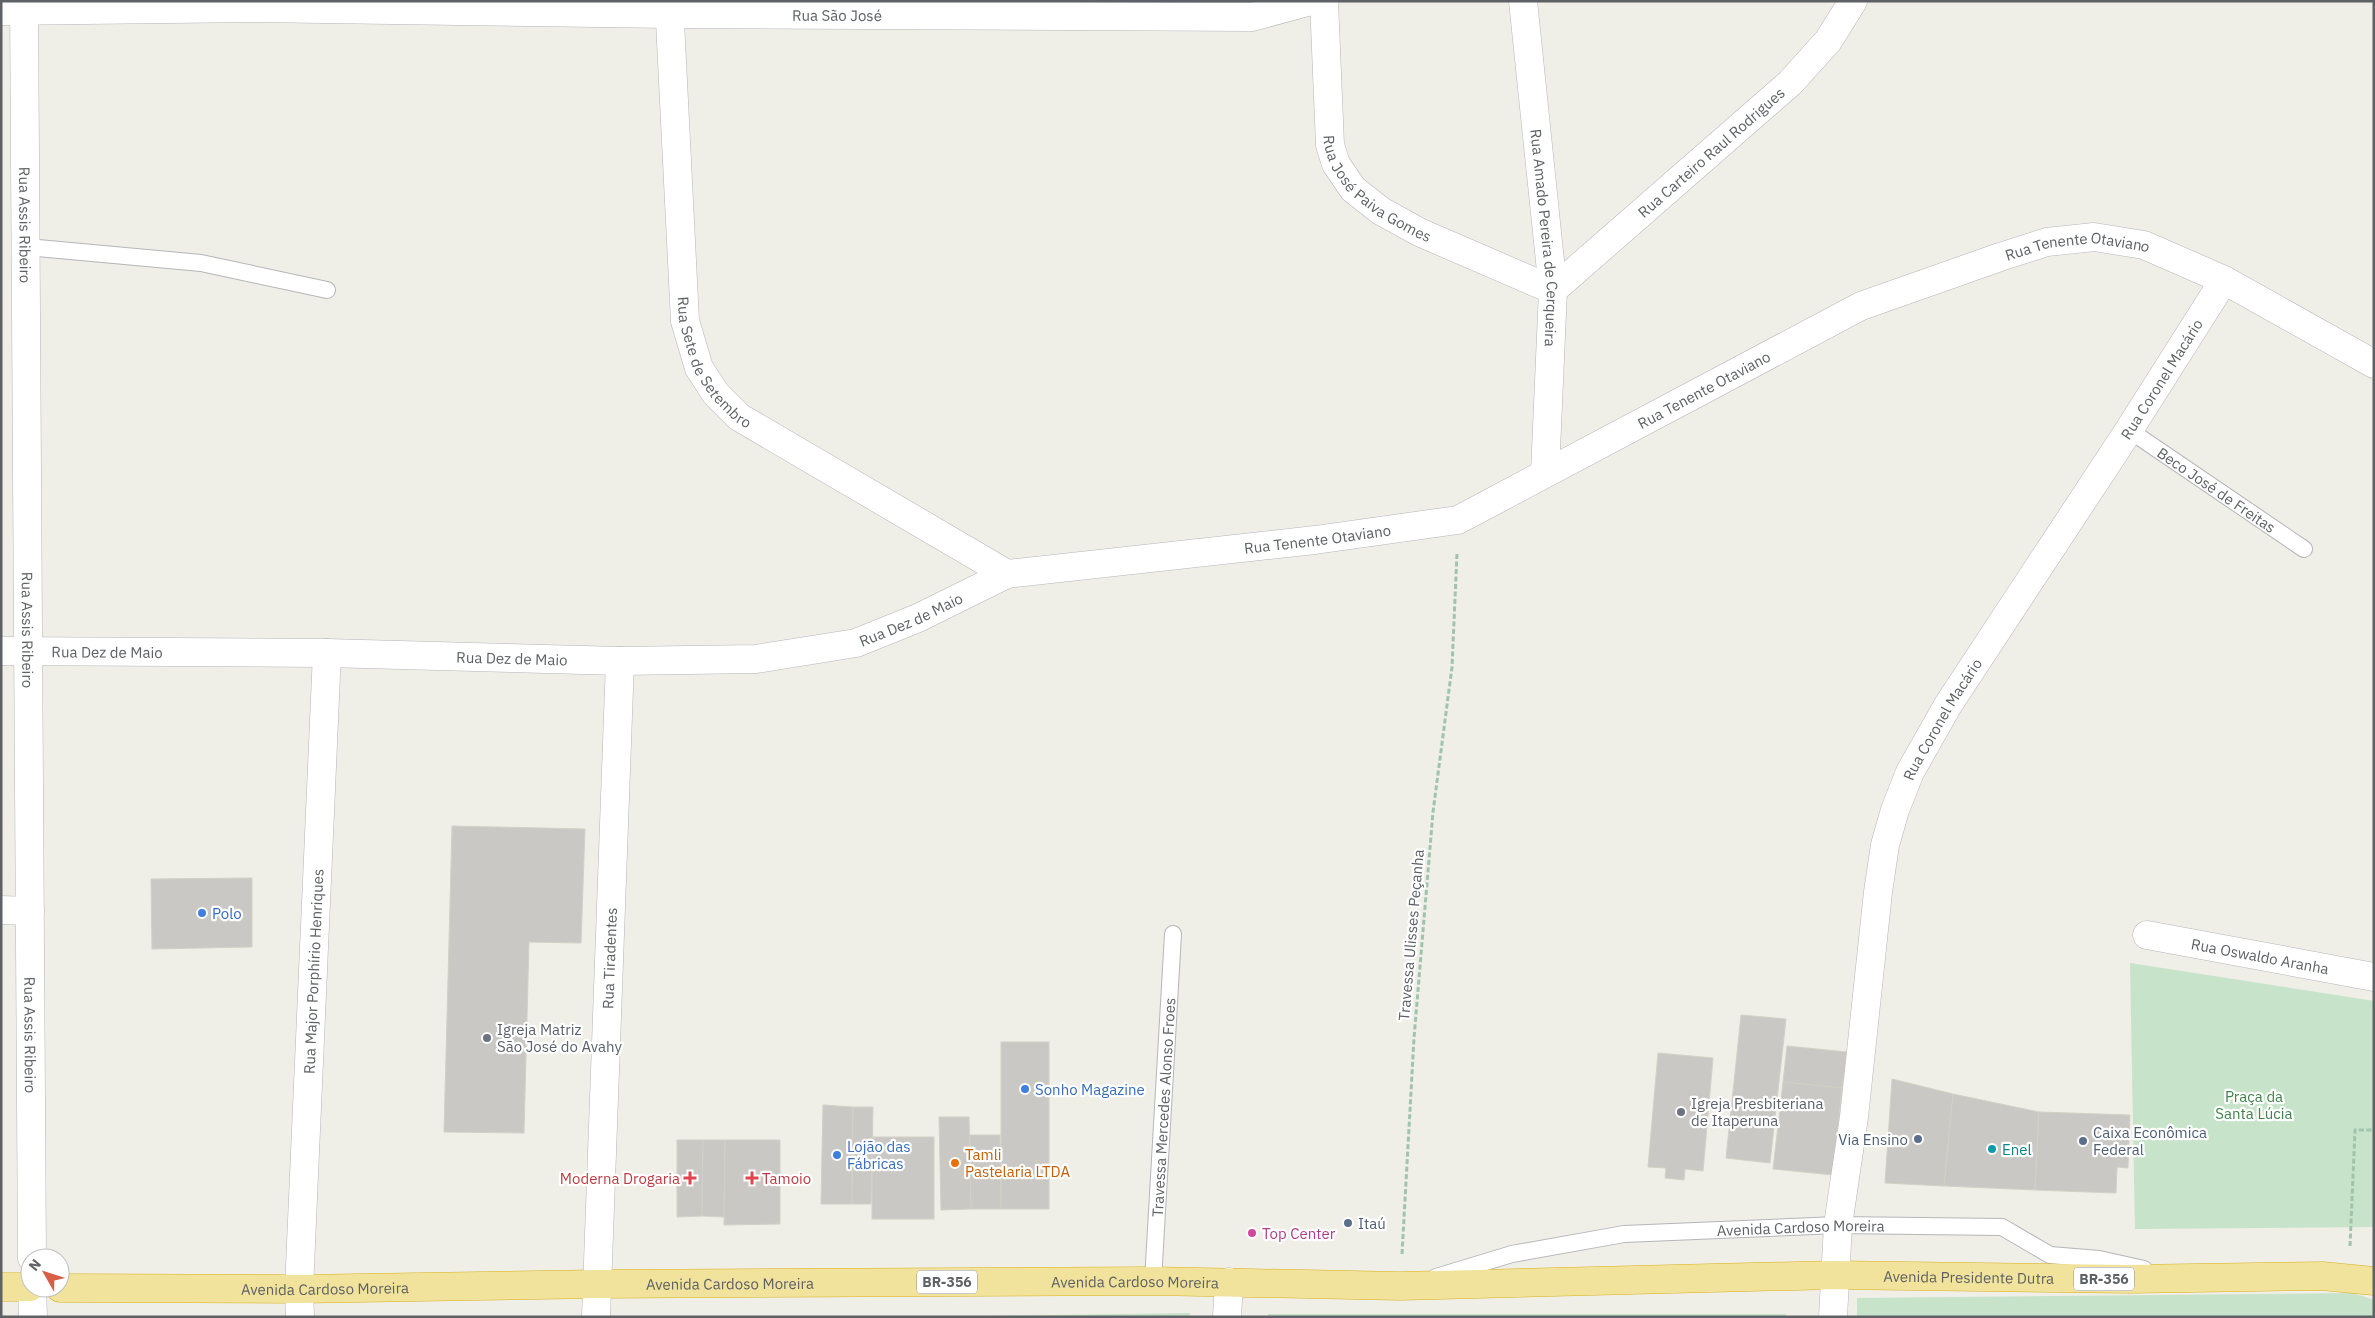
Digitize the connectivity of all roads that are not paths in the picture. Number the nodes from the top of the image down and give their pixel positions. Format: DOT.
graph roads {
  1 [pos="1311,1"];
  2 [pos="1324,1"];
  3 [pos="1523,1"];
  4 [pos="1854,1"];
  5 [pos="255,5"];
  6 [pos="17,8"];
  7 [pos="669,8"];
  8 [pos="1252,9"];
  9 [pos="27,247"];
  10 [pos="2224,280"];
  11 [pos="327,290"];
  12 [pos="1553,290"];
  13 [pos="2374,364"];
  14 [pos="2129,430"];
  15 [pos="1545,473"];
  16 [pos="2304,549"];
  17 [pos="1007,574"];
  18 [pos="1,651"];
  19 [pos="29,651"];
  20 [pos="327,653"];
  21 [pos="620,661"];
  22 [pos="1,910"];
  23 [pos="30,910"];
  24 [pos="1173,934"];
  25 [pos="2148,935"];
  26 [pos="2374,977"];
  27 [pos="1838,1225"];
  28 [pos="32,1248"];
  29 [pos="1834,1275"];
  30 [pos="2198,1277"];
  31 [pos="2361,1279"];
  32 [pos="1153,1281"];
  33 [pos="1229,1282"];
  34 [pos="597,1284"];
  35 [pos="1400,1286"];
  36 [pos="1,1287"];
  37 [pos="20,1288"];
  38 [pos="70,1288"];
  39 [pos="299,1289"];
  40 [pos="32,1298"];
  41 [pos="33,1317"];
  42 [pos="300,1317"];
  43 [pos="596,1317"];
  44 [pos="1227,1317"];
  45 [pos="1833,1317"];
  1 -- 8 [label="street, Rua São José"];
  2 -- 12 [label="street, Rua José Paiva Gomes"];
  3 -- 12 [label="street, Rua Amado Pereira de Cerqueira"];
  4 -- 12 [label="street, Rua Carteiro Raul Rodrigues"];
  5 -- 6 [label="street, Rua São José"];
  5 -- 7 [label="street, Rua São José"];
  6 -- 9 [label="street, Rua Assis Ribeiro"];
  7 -- 8 [label="street, Rua São José"];
  7 -- 17 [label="street, Rua Sete de Setembro"];
  9 -- 11 [label="lane"];
  9 -- 19 [label="street, Rua Assis Ribeiro"];
  10 -- 13 [label="street, Rua Tenente Otaviano"];
  10 -- 14 [label="street, Rua Coronel Macário"];
  10 -- 15 [label="street, Rua Tenente Otaviano"];
  12 -- 15 [label="street, Rua Amado Pereira de Cerqueira"];
  14 -- 16 [label="lane, Beco José de Freitas"];
  14 -- 27 [label="street, Rua Coronel Macário"];
  15 -- 17 [label="street, Rua Tenente Otaviano"];
  17 -- 21 [label="street, Rua Dez de Maio"];
  18 -- 19 [label="street, Rua Dez de Maio"];
  19 -- 20 [label="street, Rua Dez de Maio"];
  19 -- 23 [label="street, Rua Assis Ribeiro"];
  20 -- 21 [label="street, Rua Dez de Maio"];
  20 -- 39 [label="street, Rua Major Porphírio Henriques"];
  21 -- 34 [label="street, Rua Tiradentes"];
  22 -- 23 [label="street"];
  23 -- 28 [label="street, Rua Assis Ribeiro"];
  24 -- 32 [label="lane, Travessa Mercedes Alonso Froes"];
  25 -- 26 [label="street, Rua Oswaldo Aranha"];
  27 -- 29 [label="street, Rua Coronel Macário"];
  27 -- 30 [label="lane, Avenida Cardoso Moreira"];
  27 -- 35 [label="lane, Avenida Cardoso Moreira"];
  29 -- 30 [label="highway, Avenida Presidente Dutra / BR-356"];
  29 -- 35 [label="highway, Avenida Cardoso Moreira / BR-356"];
  29 -- 45 [label="street, Rua Coronel Macário"];
  30 -- 31 [label="highway, Avenida Presidente Dutra / BR-356"];
  32 -- 33 [label="highway, Avenida Cardoso Moreira / BR-356"];
  32 -- 34 [label="highway, Avenida Cardoso Moreira / BR-356"];
  33 -- 35 [label="highway, Avenida Cardoso Moreira / BR-356"];
  33 -- 44 [label="street"];
  34 -- 39 [label="highway, Avenida Cardoso Moreira / BR-356"];
  34 -- 43 [label="street, Rua Tiradentes"];
  36 -- 37 [label="highway"];
  38 -- 39 [label="highway, Avenida Cardoso Moreira / BR-356"];
  39 -- 42 [label="street"];
  40 -- 41 [label="street"];
}
